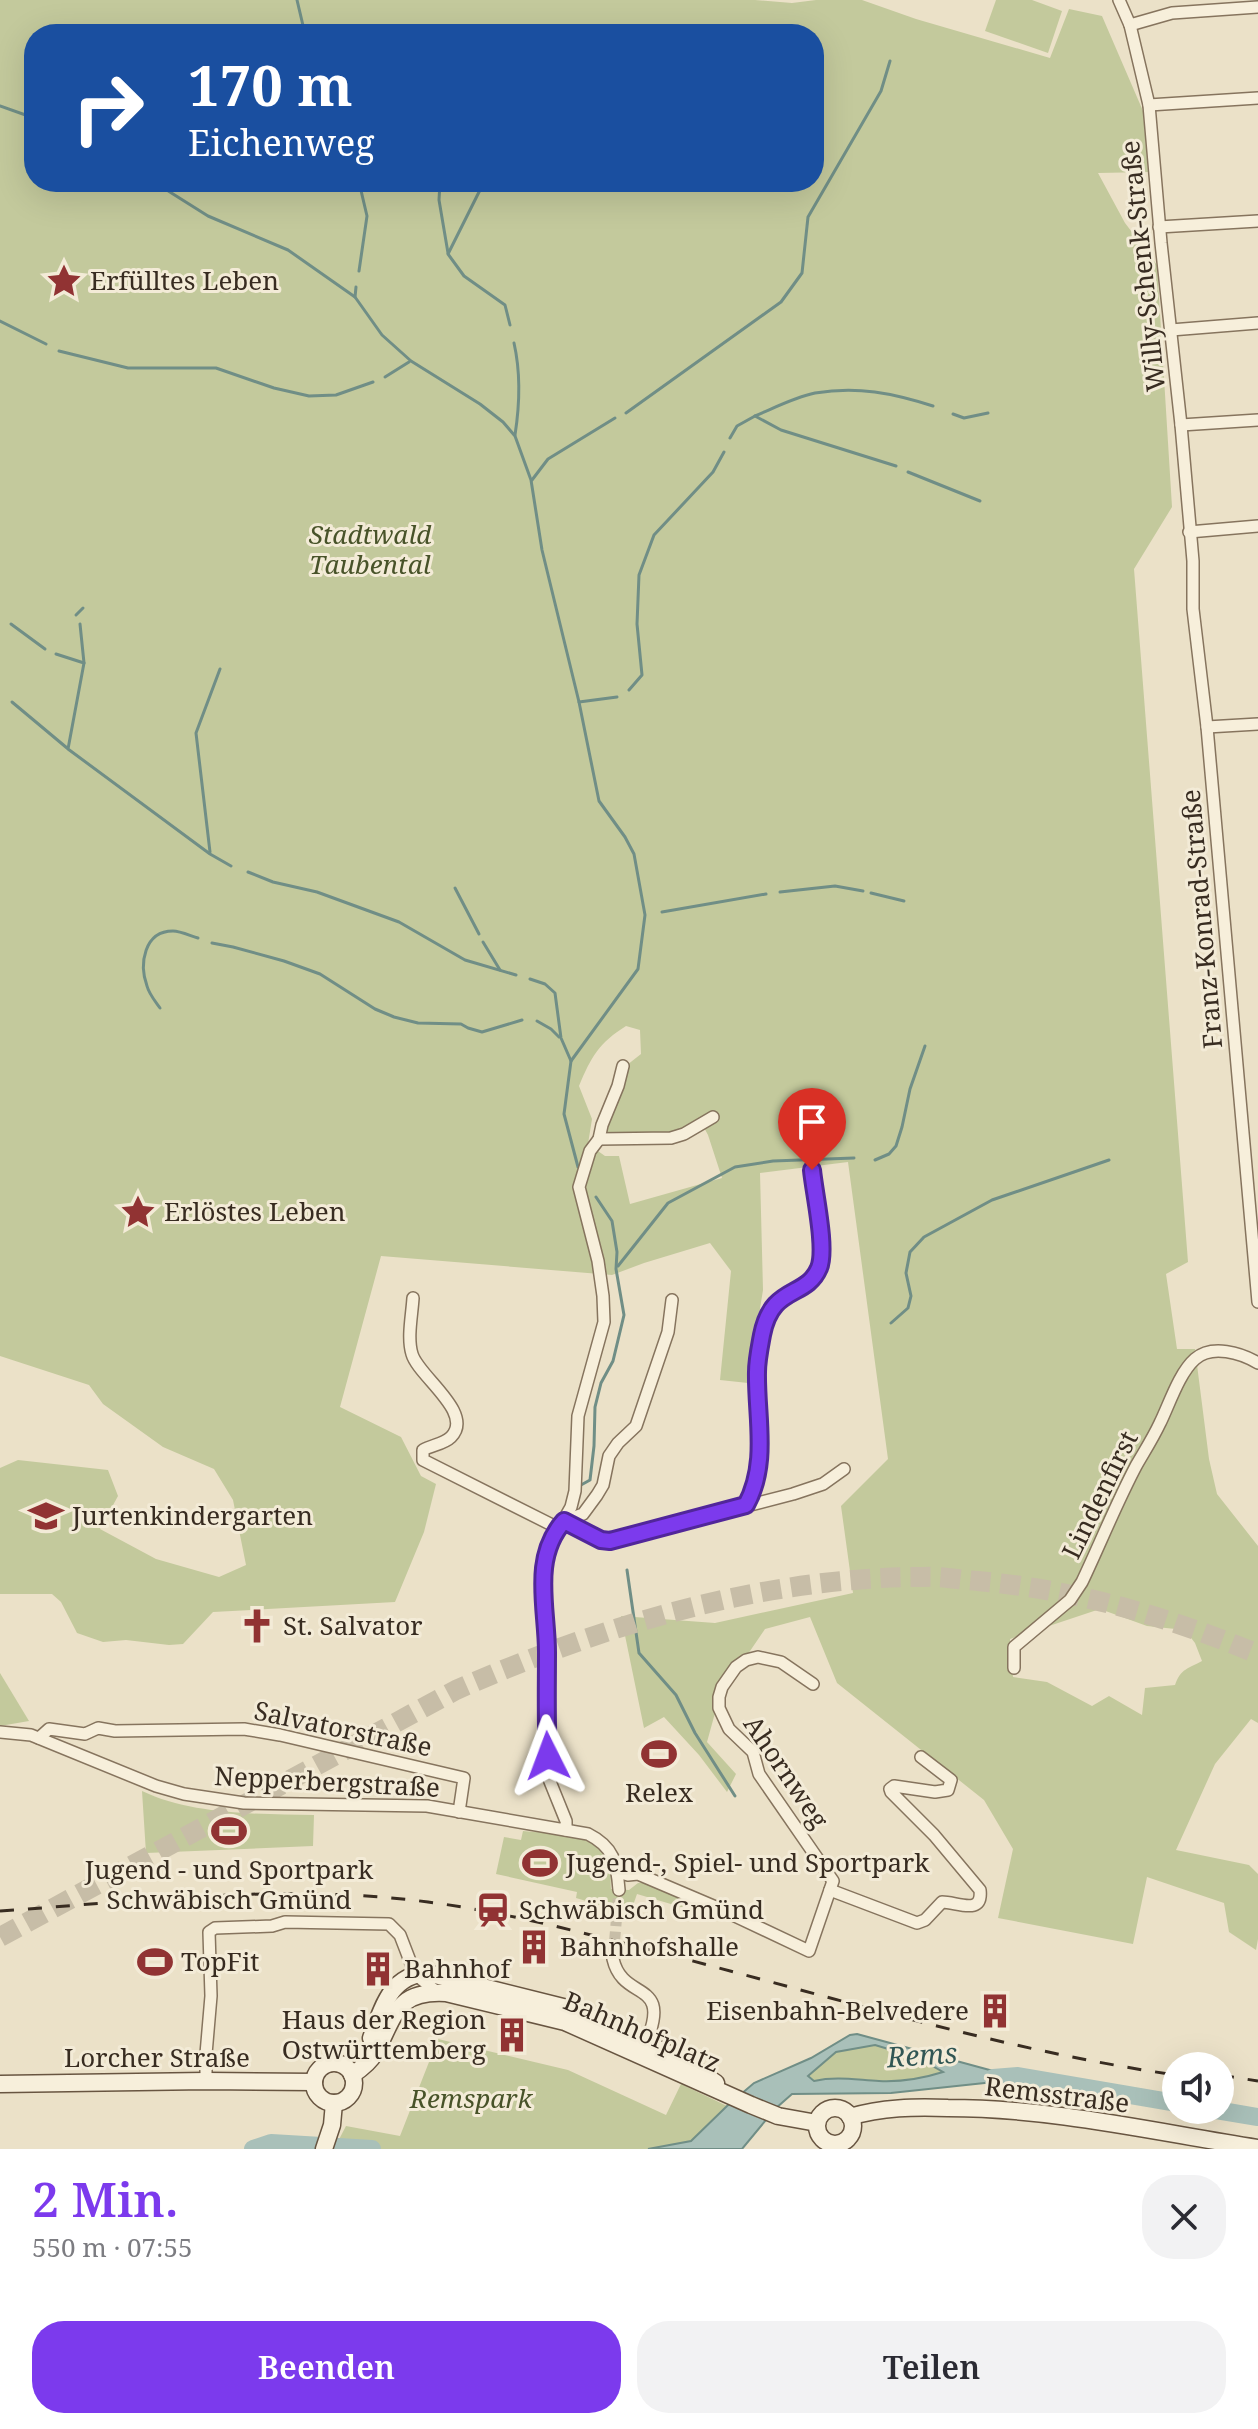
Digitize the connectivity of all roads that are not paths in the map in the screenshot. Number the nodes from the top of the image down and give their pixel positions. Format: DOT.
graph roads {
  1 [pos="1119,0"];
  2 [pos="1258,7"];
  3 [pos="1130,25"];
  4 [pos="1258,98"];
  5 [pos="1149,105"];
  6 [pos="1258,221"];
  7 [pos="1159,227"];
  8 [pos="1258,323"];
  9 [pos="1171,330"];
  10 [pos="1258,420"];
  11 [pos="1181,425"];
  12 [pos="1258,526"];
  13 [pos="1189,532"];
  14 [pos="1258,724"];
  15 [pos="1207,727"];
  16 [pos="623,1066"];
  17 [pos="713,1117"];
  18 [pos="599,1139"];
  19 [pos="812,1170"];
  20 [pos="413,1298"];
  21 [pos="672,1300"];
  22 [pos="1258,1302"];
  23 [pos="1258,1363"];
  24 [pos="844,1469"];
  25 [pos="746,1505"];
  26 [pos="561,1525"];
  27 [pos="1014,1668"];
  28 [pos="813,1684"];
  29 [pos="0,1732"];
  30 [pos="39,1738"];
  31 [pos="921,1757"];
  32 [pos="459,1812"];
  33 [pos="566,1830"];
  34 [pos="617,1872"];
  35 [pos="619,1890"];
  36 [pos="830,1890"];
  37 [pos="613,1959"];
  38 [pos="415,1974"];
  39 [pos="437,1992"];
  40 [pos="646,2043"];
  41 [pos="349,2071"];
  42 [pos="206,2081"];
  43 [pos="314,2082"];
  44 [pos="0,2084"];
  45 [pos="729,2095"];
  46 [pos="334,2103"];
  47 [pos="850,2117"];
  48 [pos="817,2123"];
  49 [pos="1189,2143"];
  50 [pos="838,2146"];
  51 [pos="1258,2148"];
  52 [pos="324,2149"];
  1 -- 3 [label="street, Willy-Schenk-Straße"];
  2 -- 3 [label="street"];
  3 -- 5 [label="street, Willy-Schenk-Straße"];
  4 -- 5 [label="street"];
  5 -- 7 [label="street, Willy-Schenk-Straße"];
  6 -- 7 [label="street"];
  7 -- 9 [label="street, Willy-Schenk-Straße"];
  8 -- 9 [label="street"];
  9 -- 11 [label="street, Willy-Schenk-Straße"];
  10 -- 11 [label="street"];
  11 -- 13 [label="street, Willy-Schenk-Straße"];
  12 -- 13 [label="street"];
  13 -- 15 [label="street, Franz-Konrad-Straße"];
  14 -- 15 [label="street"];
  15 -- 22 [label="street, Franz-Konrad-Straße"];
  16 -- 18 [label="street"];
  17 -- 18 [label="street"];
  18 -- 26 [label="street"];
  19 -- 25 [label="street"];
  20 -- 26 [label="street"];
  21 -- 26 [label="street"];
  23 -- 27 [label="street, Lindenfirst"];
  24 -- 25 [label="street"];
  25 -- 26 [label="street"];
  26 -- 33 [label="street"];
  28 -- 36 [label="street, Ahornweg"];
  29 -- 30 [label="street, Nepperbergstraße"];
  30 -- 32 [label="street, Nepperbergstraße"];
  30 -- 32 [label="street, Salvatorstraße"];
  31 -- 36 [label="street"];
  32 -- 33 [label="street, Nepperbergstraße"];
  33 -- 34 [label="street, Nepperbergstraße"];
  34 -- 35 [label="street"];
  34 -- 36 [label="street"];
  37 -- 40 [label="street"];
  38 -- 39 [label="street, Bahnhofplatz"];
  38 -- 40 [label="main road, Bahnhofplatz"];
  38 -- 41 [label="main road"];
  38 -- 42 [label="street"];
  39 -- 41 [label="main road"];
  39 -- 45 [label="main road, Bahnhofplatz"];
  40 -- 45 [label="main road, Bahnhofplatz"];
  41 -- 43 [label="main road"];
  41 -- 46 [label="main road"];
  42 -- 43 [label="main road, Lorcher Straße"];
  42 -- 44 [label="main road, Lorcher Straße"];
  43 -- 46 [label="main road"];
  45 -- 48 [label="main road"];
  46 -- 52 [label="main road"];
  47 -- 48 [label="main road"];
  47 -- 49 [label="main road, Remsstraße"];
  47 -- 50 [label="main road"];
  48 -- 50 [label="main road"];
  49 -- 51 [label="main road, Remsstraße"];
}
